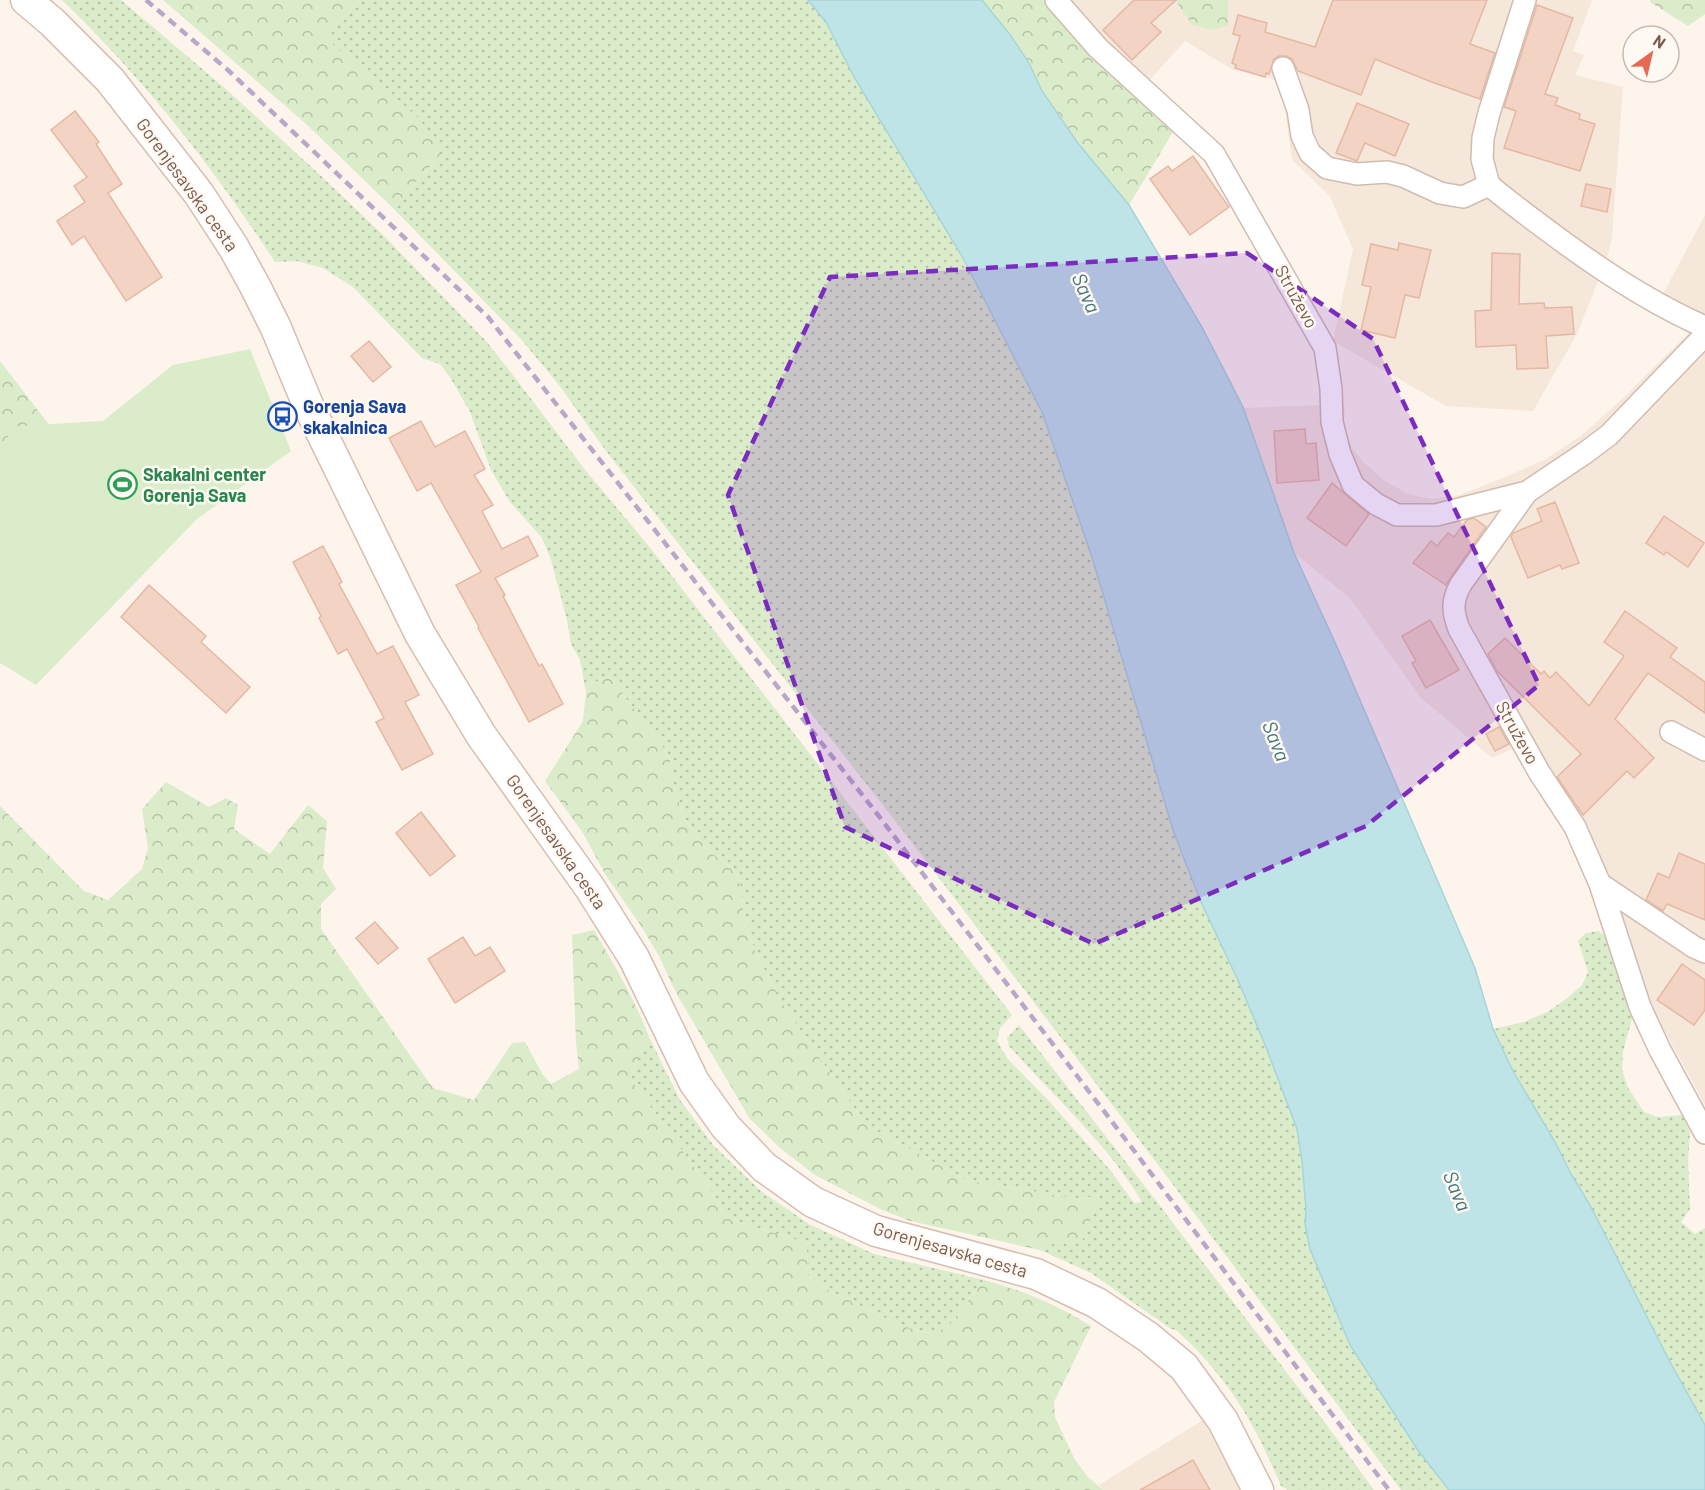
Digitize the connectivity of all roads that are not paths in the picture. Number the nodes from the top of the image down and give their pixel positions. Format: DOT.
graph roads {
  1 [pos="26,0"];
  2 [pos="1056,0"];
  3 [pos="1525,0"];
  4 [pos="1283,68"];
  5 [pos="1489,185"];
  6 [pos="1705,327"];
  7 [pos="1705,335"];
  8 [pos="1527,492"];
  9 [pos="1671,732"];
  10 [pos="1705,750"];
  11 [pos="1600,884"];
  12 [pos="1705,952"];
  13 [pos="1705,1133"];
  14 [pos="1258,1490"];
  1 -- 14 [label="street, Gorenjesavska cesta"];
  2 -- 8 [label="street, Struževo"];
  3 -- 5 [label="street"];
  4 -- 5 [label="street"];
  5 -- 6 [label="street"];
  7 -- 8 [label="street, Struževo"];
  8 -- 11 [label="street, Struževo"];
  9 -- 10 [label="street"];
  11 -- 12 [label="street"];
  11 -- 13 [label="street, Struževo"];
}
